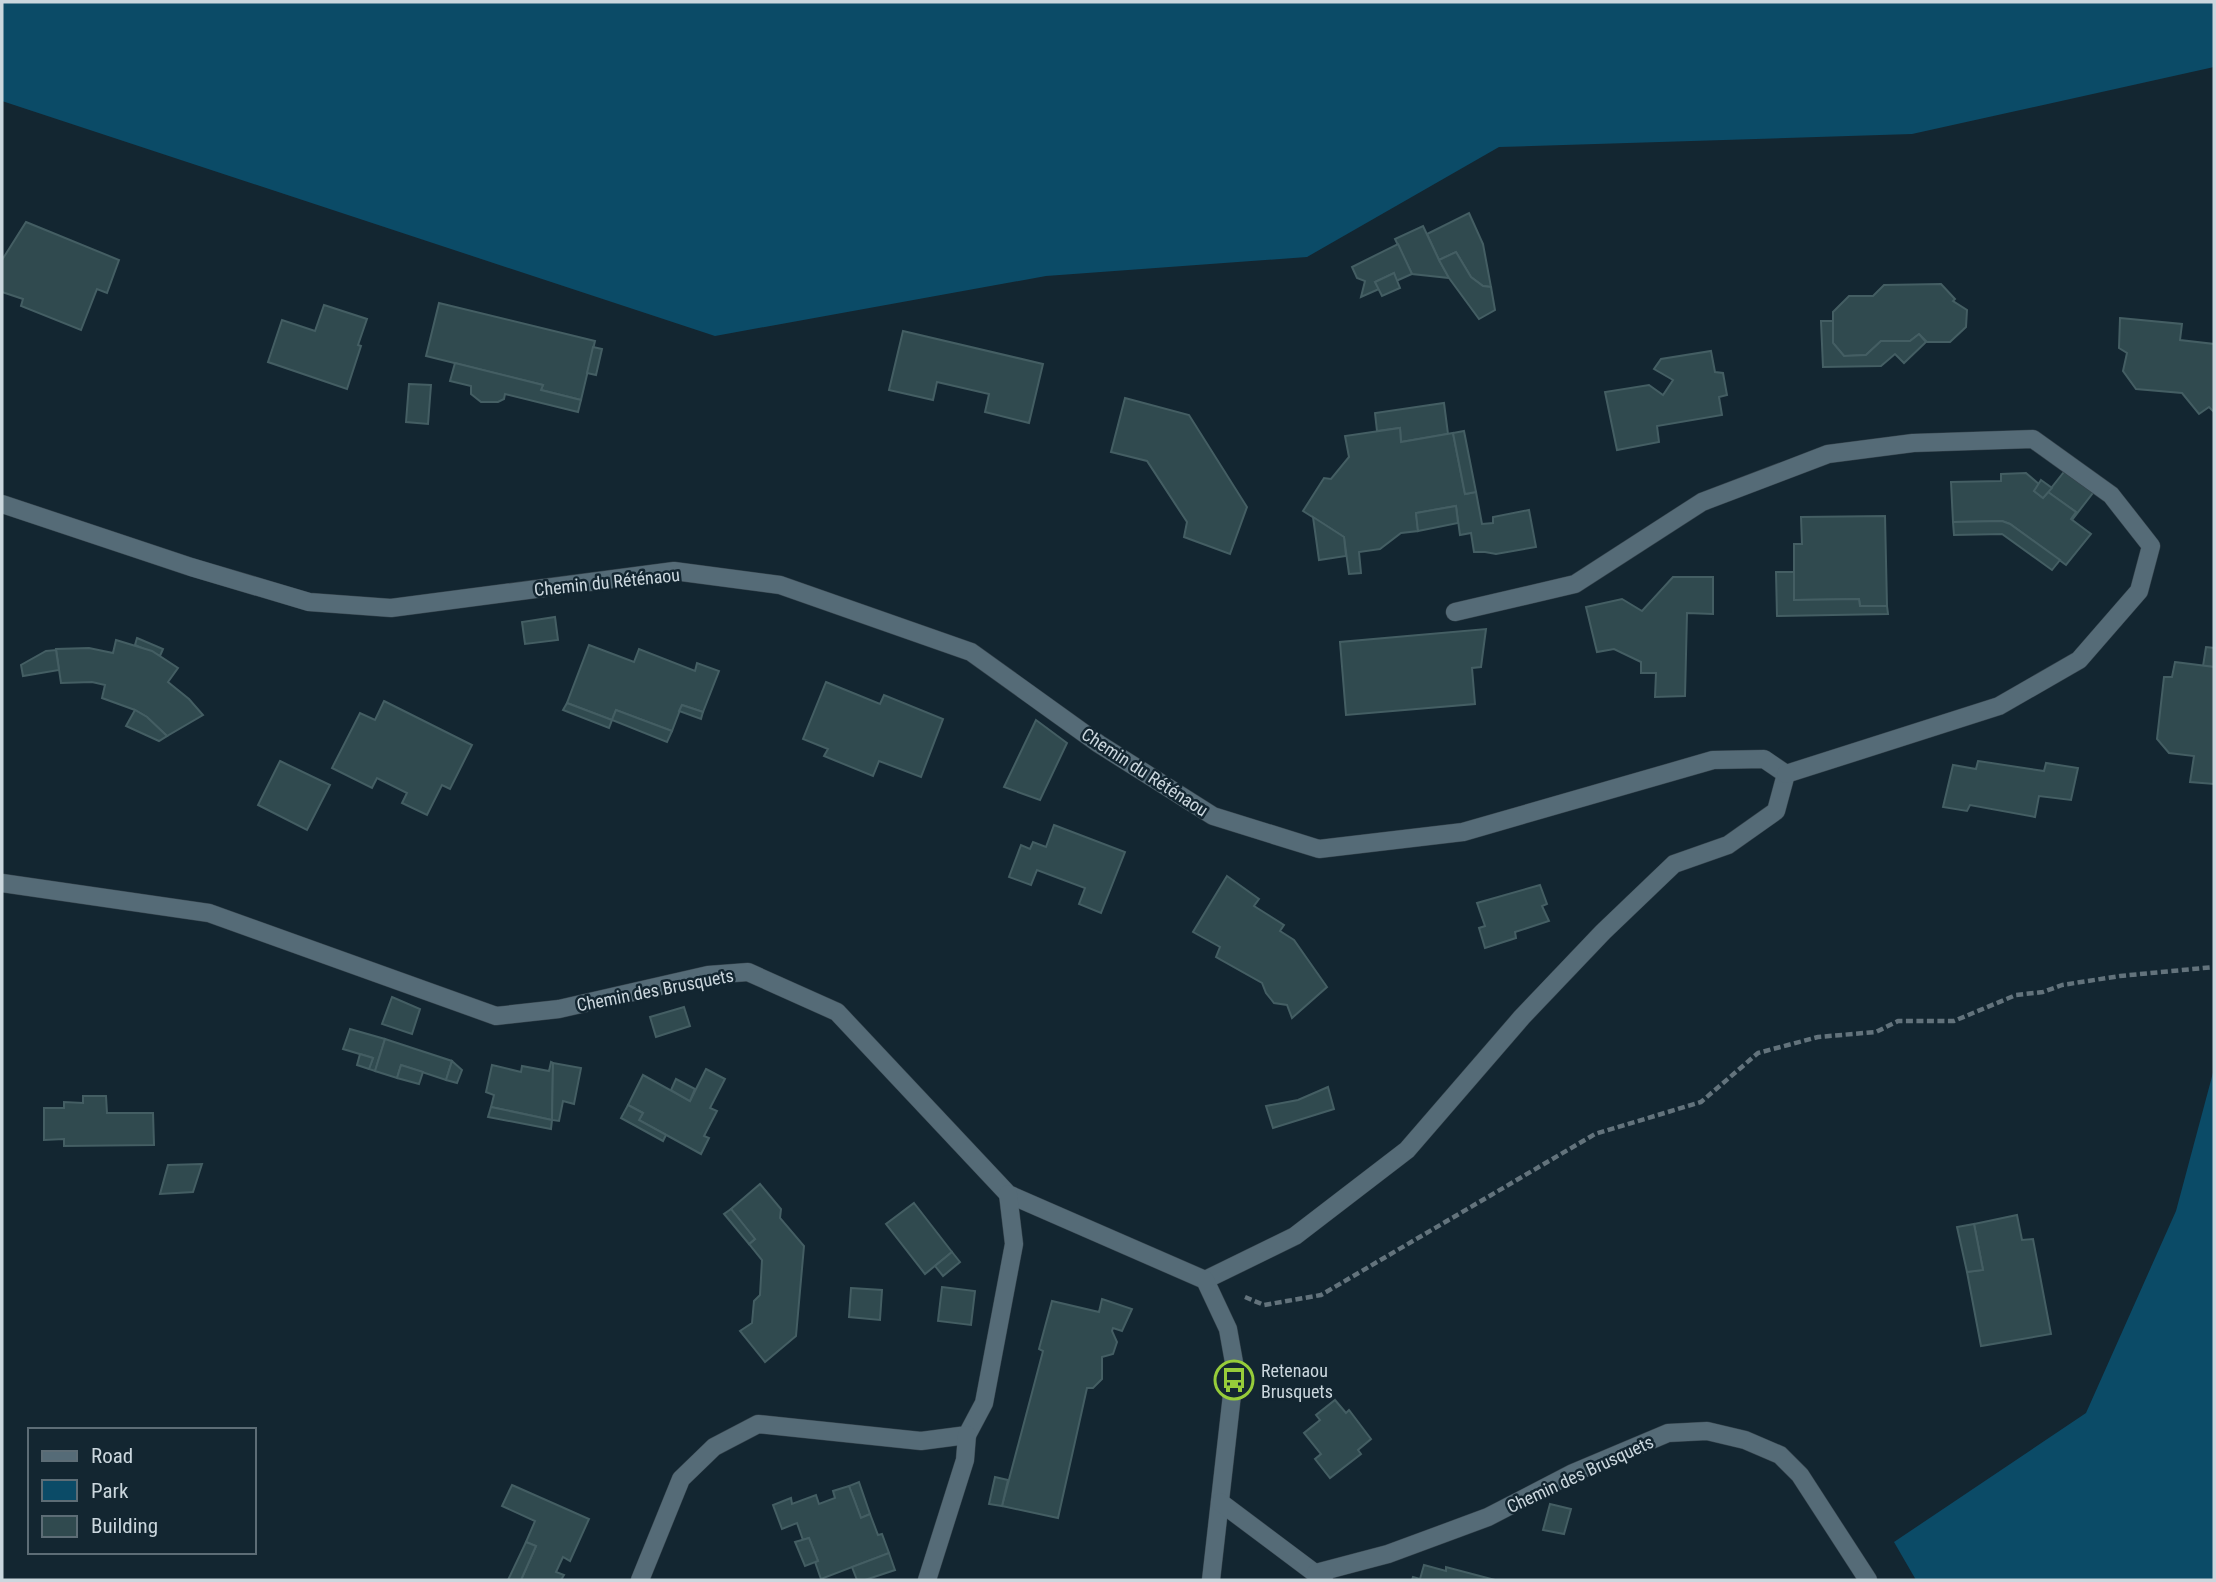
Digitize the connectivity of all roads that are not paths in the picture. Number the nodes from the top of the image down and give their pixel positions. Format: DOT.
graph roads {
  1 [pos="2,504"];
  2 [pos="1455,612"];
  3 [pos="1786,774"];
  4 [pos="2,883"];
  5 [pos="1008,1194"];
  6 [pos="1205,1280"];
  7 [pos="967,1435"];
  8 [pos="1220,1502"];
  9 [pos="1320,1577"];
  10 [pos="640,1580"];
  11 [pos="927,1580"];
  12 [pos="1211,1580"];
  13 [pos="1868,1580"];
  1 -- 3 [label="street, Chemin du Réténaou"];
  2 -- 3 [label="street"];
  3 -- 6 [label="street"];
  4 -- 5 [label="street, Chemin des Brusquets"];
  5 -- 6 [label="street, Chemin des Brusquets"];
  5 -- 7 [label="street"];
  6 -- 8 [label="street"];
  7 -- 10 [label="street"];
  7 -- 11 [label="street"];
  8 -- 9 [label="street, Chemin des Brusquets"];
  8 -- 12 [label="street"];
  9 -- 13 [label="street, Chemin des Brusquets"];
}
